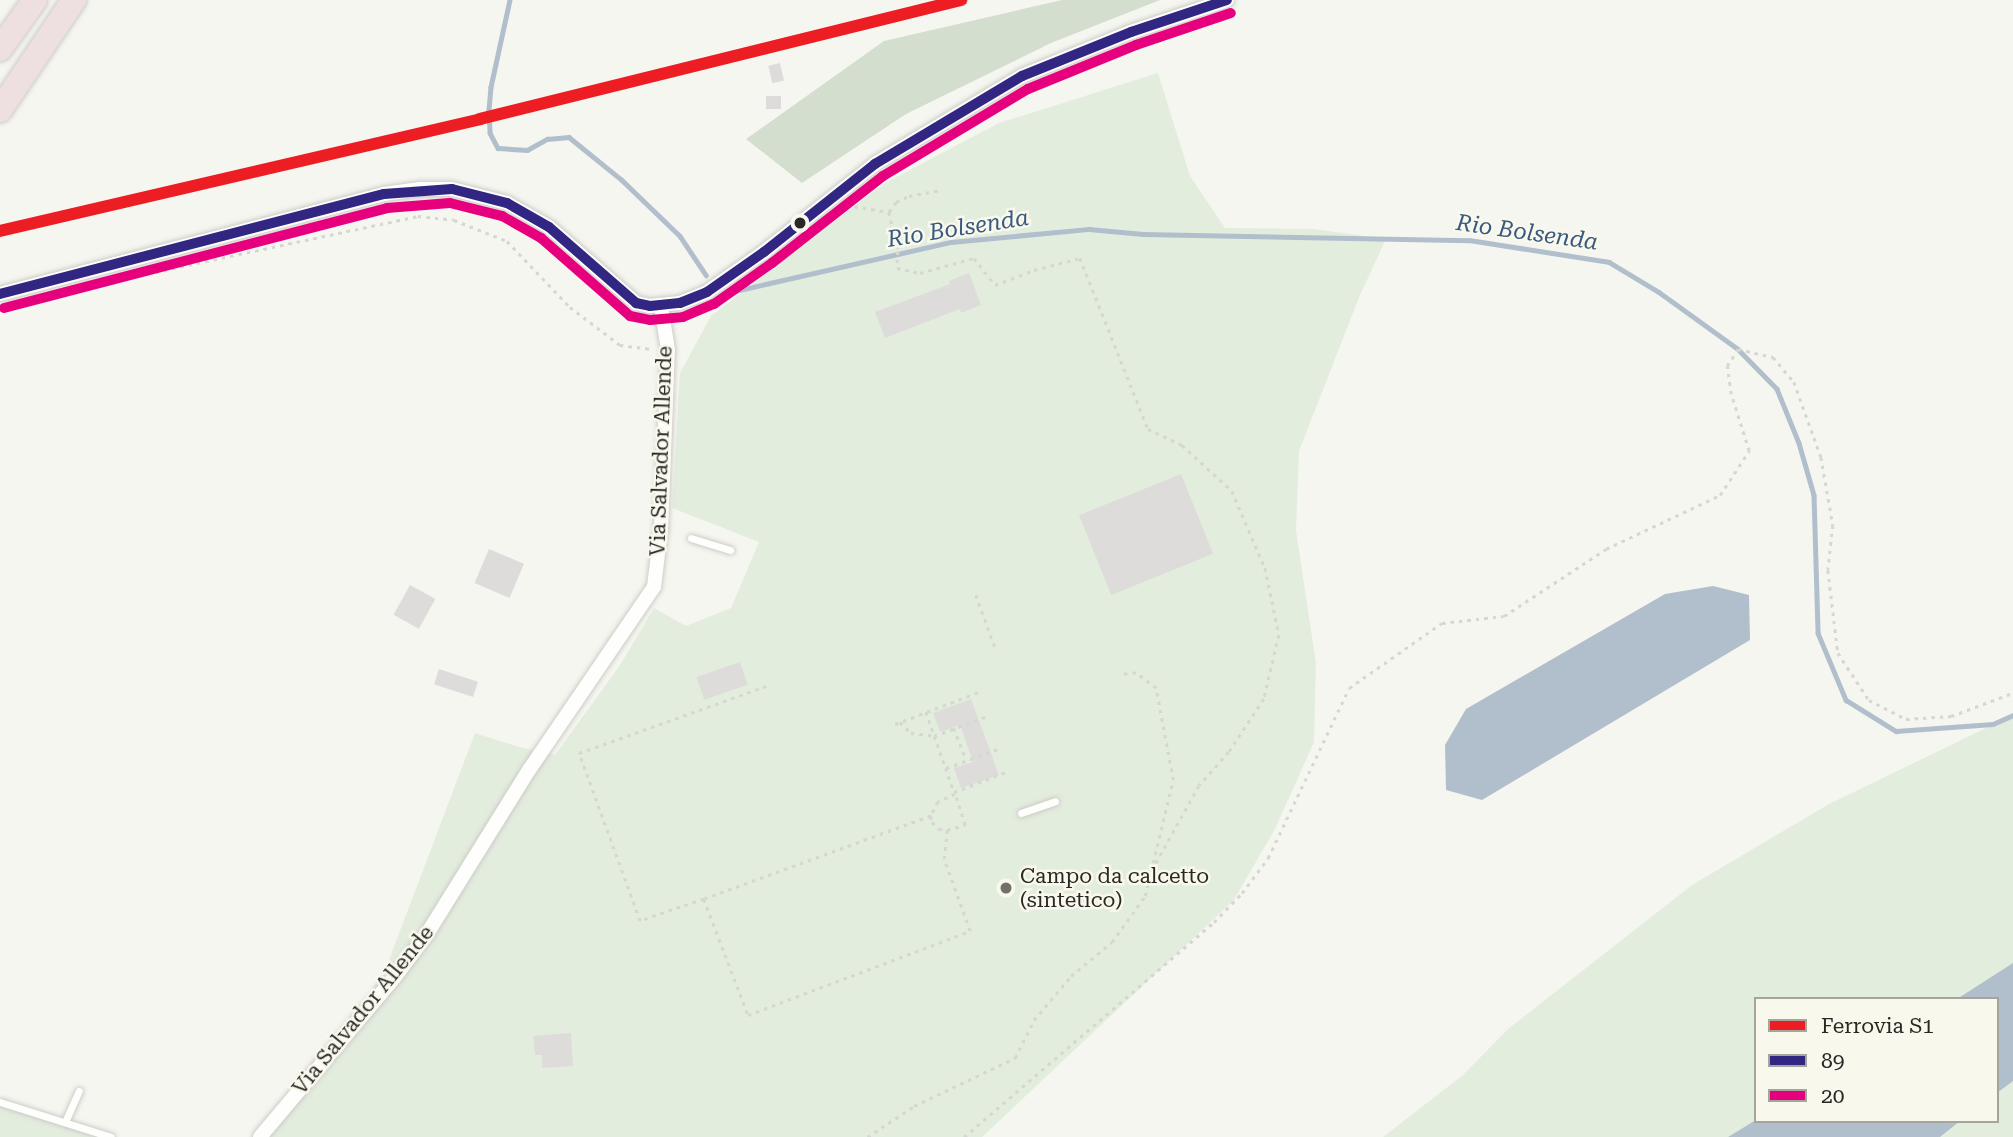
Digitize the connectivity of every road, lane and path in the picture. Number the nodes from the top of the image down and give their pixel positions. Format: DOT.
graph roads {
  1 [pos="35,0"];
  2 [pos="74,0"];
  3 [pos="1227,0"];
  4 [pos="0,49"];
  5 [pos="0,110"];
  6 [pos="941,190"];
  7 [pos="825,203"];
  8 [pos="889,212"];
  9 [pos="114,281"];
  10 [pos="0,294"];
  11 [pos="661,306"];
  12 [pos="668,350"];
  13 [pos="691,538"];
  14 [pos="730,550"];
  15 [pos="976,595"];
  16 [pos="996,650"];
  17 [pos="1125,674"];
  18 [pos="766,686"];
  19 [pos="979,692"];
  20 [pos="2013,693"];
  21 [pos="926,712"];
  22 [pos="988,716"];
  23 [pos="900,722"];
  24 [pos="895,724"];
  25 [pos="954,728"];
  26 [pos="934,736"];
  27 [pos="999,748"];
  28 [pos="966,760"];
  29 [pos="946,768"];
  30 [pos="1006,772"];
  31 [pos="954,793"];
  32 [pos="1055,801"];
  33 [pos="1021,813"];
  34 [pos="931,816"];
  35 [pos="947,830"];
  36 [pos="1153,869"];
  37 [pos="704,899"];
  38 [pos="79,1091"];
  39 [pos="0,1102"];
  40 [pos="65,1122"];
  41 [pos="111,1137"];
  42 [pos="260,1137"];
  43 [pos="867,1137"];
  44 [pos="964,1137"];
  1 -- 4 [label="highway"];
  2 -- 5 [label="highway"];
  3 -- 7 [label="street"];
  6 -- 8 [label="path"];
  7 -- 8 [label="path"];
  7 -- 11 [label="street"];
  8 -- 36 [label="path"];
  9 -- 12 [label="path"];
  10 -- 11 [label="street"];
  11 -- 12 [label="street, Via Salvador Allende"];
  12 -- 42 [label="street, Via Salvador Allende"];
  13 -- 14 [label="lane"];
  15 -- 16 [label="path"];
  17 -- 36 [label="path"];
  18 -- 37 [label="path"];
  19 -- 21 [label="path"];
  20 -- 44 [label="path"];
  21 -- 23 [label="path"];
  21 -- 26 [label="path"];
  22 -- 25 [label="path"];
  23 -- 24 [label="path"];
  23 -- 26 [label="path"];
  25 -- 26 [label="path"];
  25 -- 28 [label="path"];
  26 -- 29 [label="path"];
  27 -- 28 [label="path"];
  28 -- 29 [label="path"];
  29 -- 31 [label="path"];
  30 -- 31 [label="path"];
  31 -- 34 [label="path"];
  31 -- 35 [label="path"];
  32 -- 33 [label="lane"];
  34 -- 35 [label="path"];
  34 -- 37 [label="path"];
  35 -- 37 [label="path"];
  36 -- 43 [label="path"];
  38 -- 40 [label="lane"];
  39 -- 40 [label="lane"];
  40 -- 41 [label="lane"];
}
